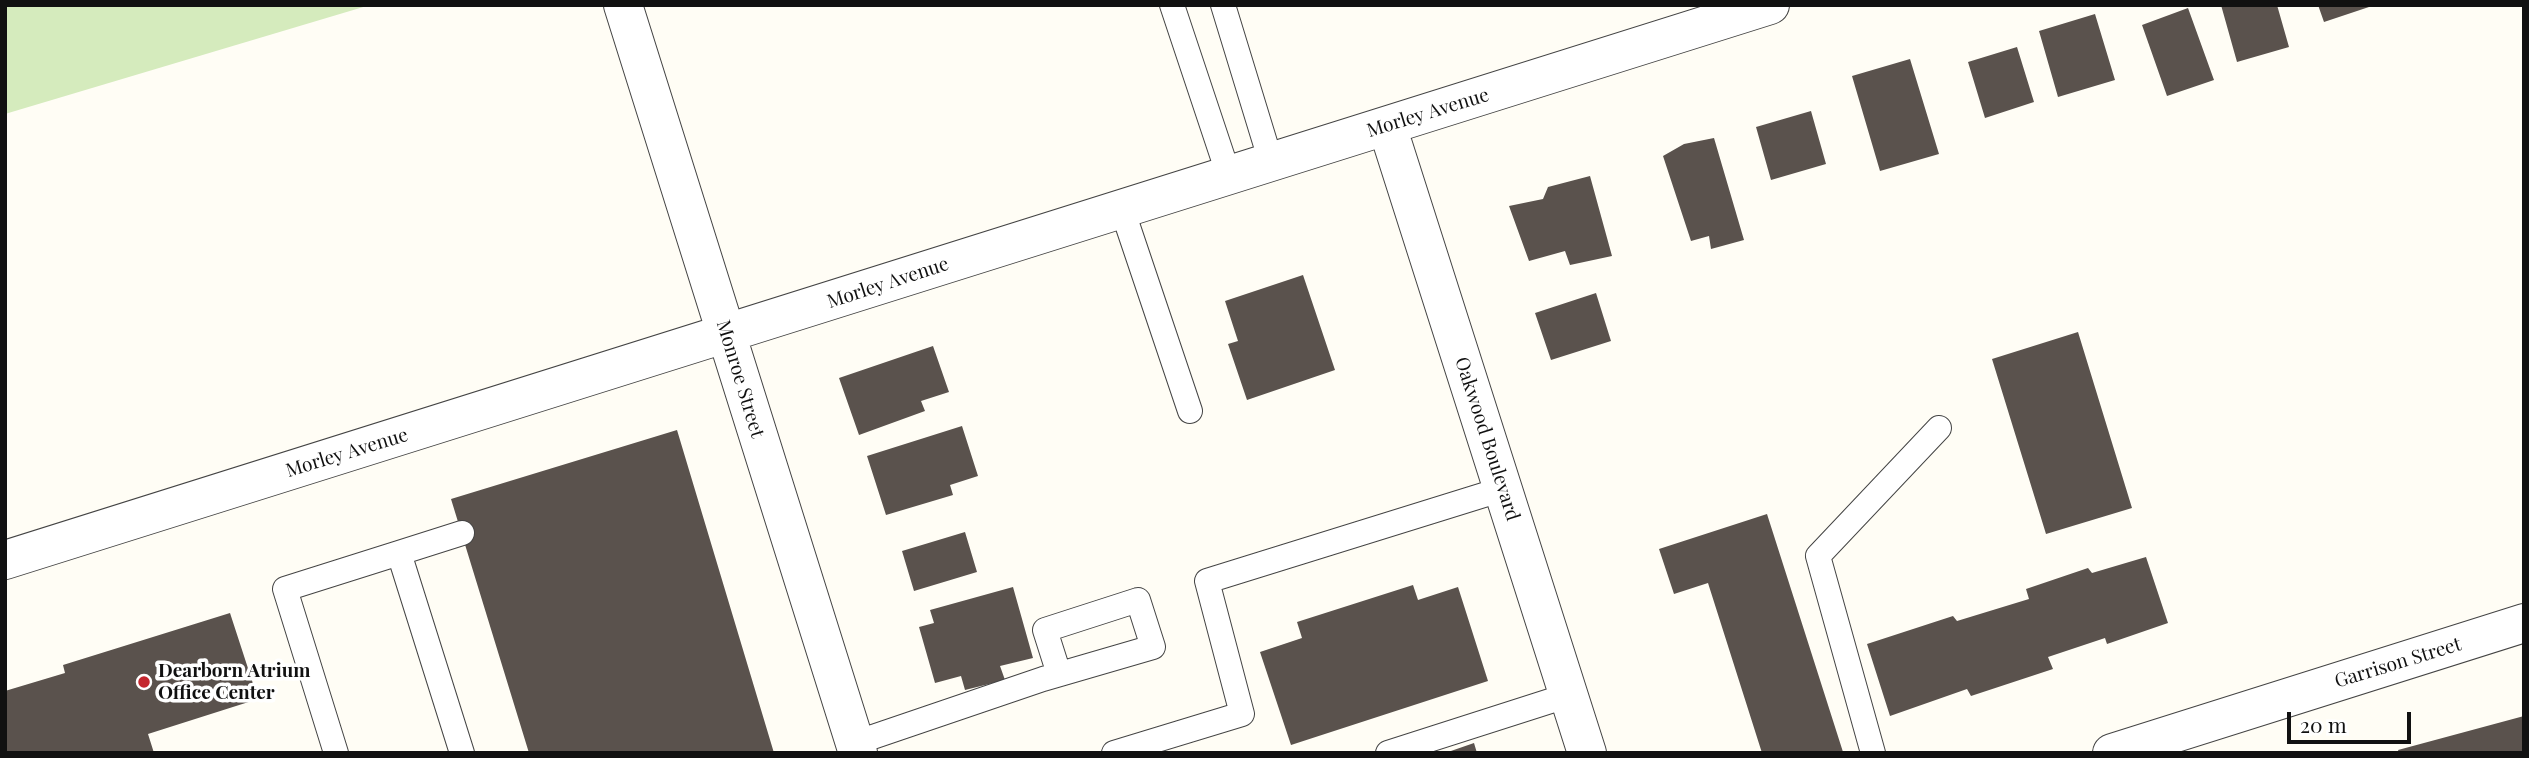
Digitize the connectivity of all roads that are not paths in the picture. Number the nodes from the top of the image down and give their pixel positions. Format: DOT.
graph roads {
  1 [pos="1172,5"];
  2 [pos="1223,5"];
  3 [pos="1770,5"];
  4 [pos="627,6"];
  5 [pos="1387,126"];
  6 [pos="1271,162"];
  7 [pos="1229,176"];
  8 [pos="1122,209"];
  9 [pos="727,334"];
  10 [pos="1190,411"];
  11 [pos="1939,428"];
  12 [pos="1503,489"];
  13 [pos="461,533"];
  14 [pos="399,553"];
  15 [pos="5,561"];
  16 [pos="2524,623"];
  17 [pos="1059,674"];
  18 [pos="1569,695"];
  19 [pos="856,748"];
  20 [pos="336,753"];
  21 [pos="463,753"];
  22 [pos="1114,753"];
  23 [pos="1388,753"];
  24 [pos="1587,753"];
  25 [pos="1873,753"];
  26 [pos="2112,753"];
  1 -- 7 [label="lane"];
  2 -- 6 [label="lane"];
  3 -- 5 [label="street, Morley Avenue"];
  4 -- 9 [label="street, Monroe Street"];
  5 -- 6 [label="street, Morley Avenue"];
  5 -- 12 [label="street, Oakwood Boulevard"];
  6 -- 7 [label="street, Morley Avenue"];
  7 -- 8 [label="street, Morley Avenue"];
  8 -- 9 [label="street, Morley Avenue"];
  8 -- 10 [label="lane"];
  9 -- 15 [label="street, Morley Avenue"];
  9 -- 19 [label="street, Monroe Street"];
  11 -- 25 [label="lane"];
  12 -- 18 [label="street, Oakwood Boulevard"];
  12 -- 22 [label="lane"];
  13 -- 14 [label="lane"];
  14 -- 20 [label="lane"];
  14 -- 21 [label="lane"];
  16 -- 26 [label="street, Garrison Street"];
  17 -- 19 [label="lane"];
  18 -- 23 [label="lane"];
  18 -- 24 [label="street, Oakwood Boulevard"];
}
